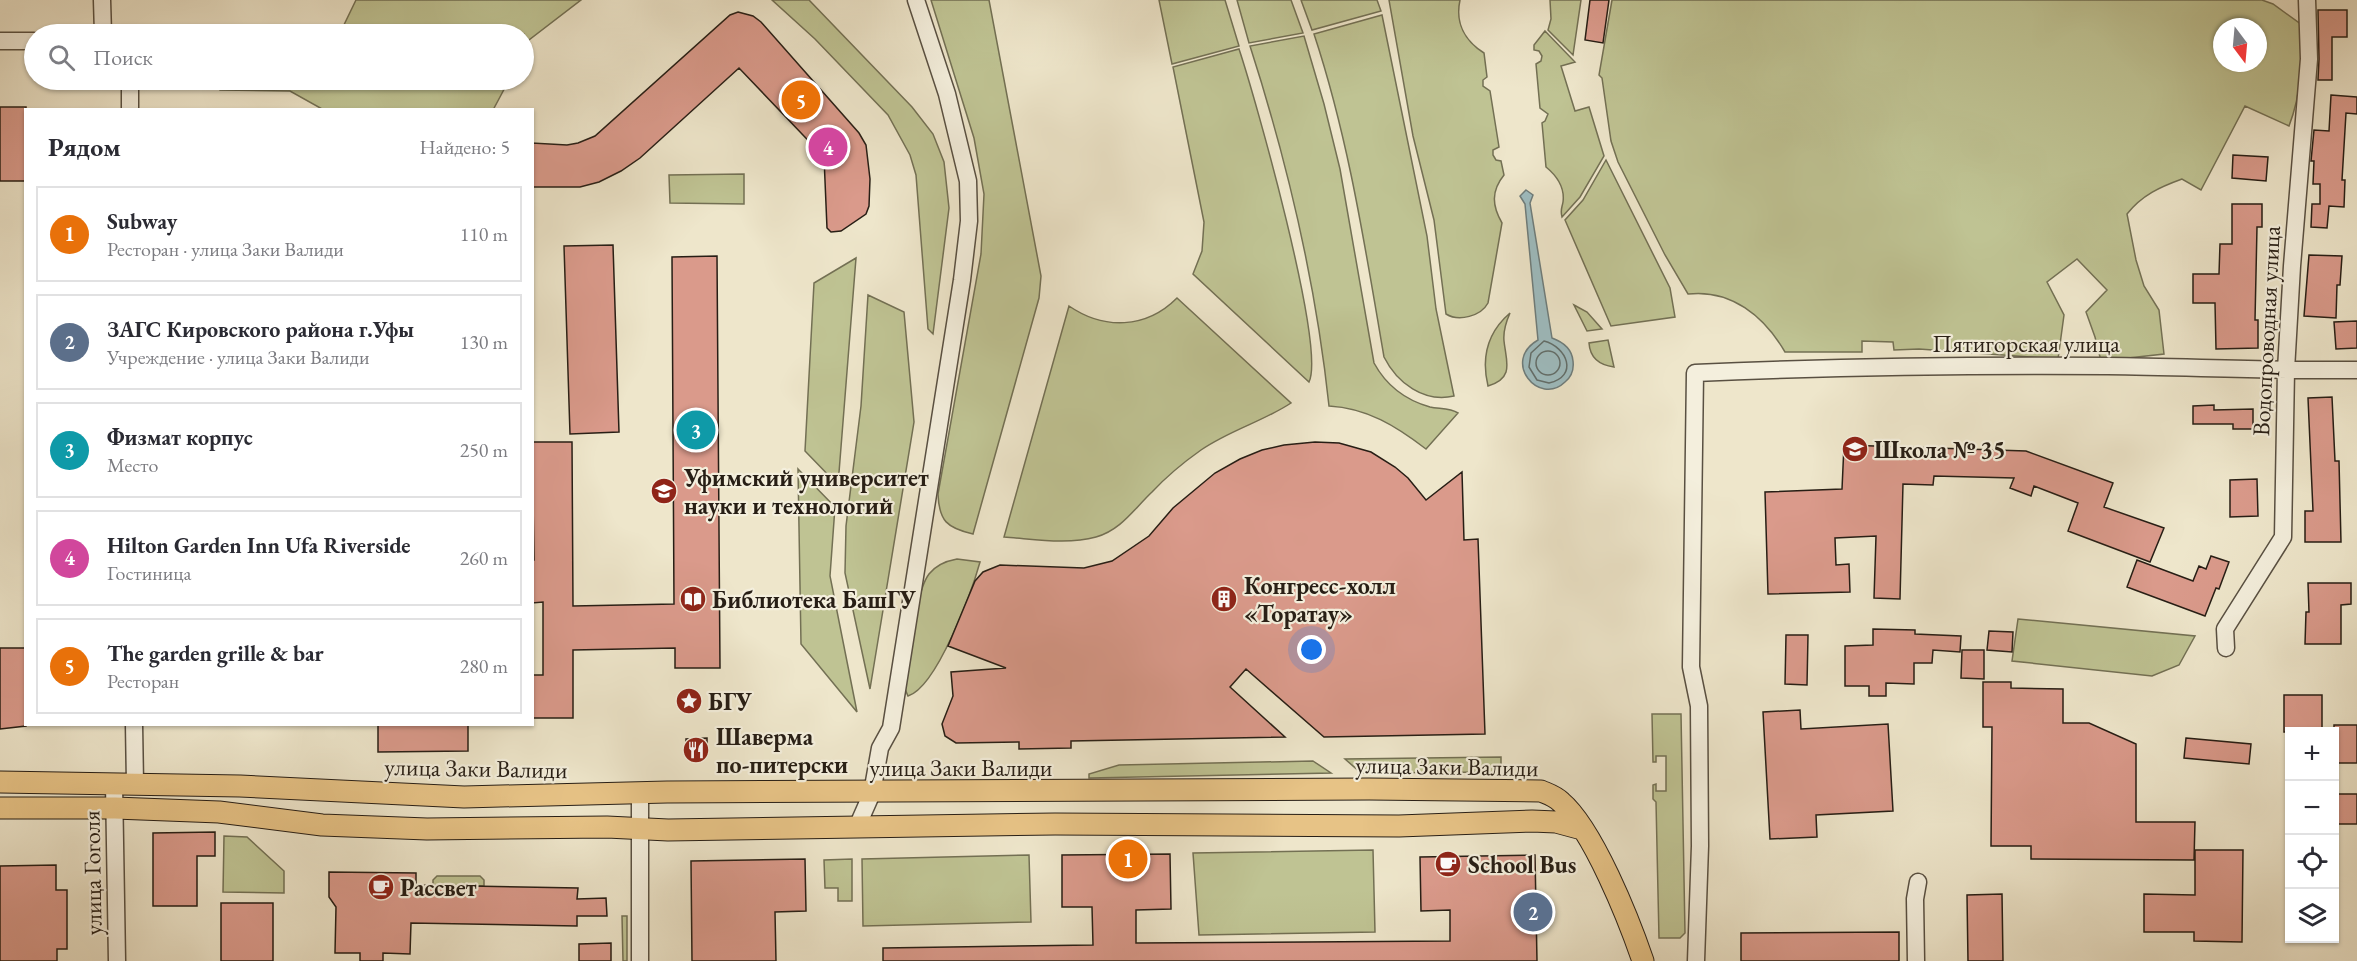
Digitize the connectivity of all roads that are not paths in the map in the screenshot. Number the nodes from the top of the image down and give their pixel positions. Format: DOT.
graph roads {
  1 [pos="102,0"];
  2 [pos="916,0"];
  3 [pos="2307,0"];
  4 [pos="103,24"];
  5 [pos="0,41"];
  6 [pos="24,41"];
  7 [pos="130,90"];
  8 [pos="130,108"];
  9 [pos="2286,370"];
  10 [pos="2357,370"];
  11 [pos="2226,648"];
  12 [pos="134,726"];
  13 [pos="0,782"];
  14 [pos="125,784"];
  15 [pos="640,793"];
  16 [pos="872,793"];
  17 [pos="0,808"];
  18 [pos="115,808"];
  19 [pos="857,827"];
  20 [pos="640,828"];
  21 [pos="1582,829"];
  22 [pos="1918,882"];
  23 [pos="117,961"];
  24 [pos="640,961"];
  25 [pos="1643,961"];
  26 [pos="1696,961"];
  27 [pos="1916,961"];
  1 -- 4 [label="street"];
  2 -- 16 [label="street"];
  3 -- 9 [label="street, Водопроводная улица"];
  5 -- 6 [label="street"];
  7 -- 8 [label="street"];
  9 -- 10 [label="street, Пятигорская улица"];
  9 -- 11 [label="street, Водопроводная улица"];
  9 -- 26 [label="street, Пятигорская улица"];
  12 -- 14 [label="street, улица Гоголя"];
  13 -- 14 [label="main road, улица Заки Валиди"];
  14 -- 15 [label="main road, улица Заки Валиди"];
  14 -- 18 [label="street, улица Гоголя"];
  15 -- 16 [label="main road, улица Заки Валиди"];
  15 -- 20 [label="street"];
  16 -- 19 [label="street"];
  16 -- 21 [label="main road, улица Заки Валиди"];
  17 -- 18 [label="main road"];
  18 -- 20 [label="main road"];
  18 -- 23 [label="street, улица Гоголя"];
  19 -- 20 [label="main road"];
  19 -- 21 [label="main road"];
  20 -- 24 [label="street"];
  21 -- 25 [label="main road, улица Заки Валиди"];
  22 -- 27 [label="street"];
}
